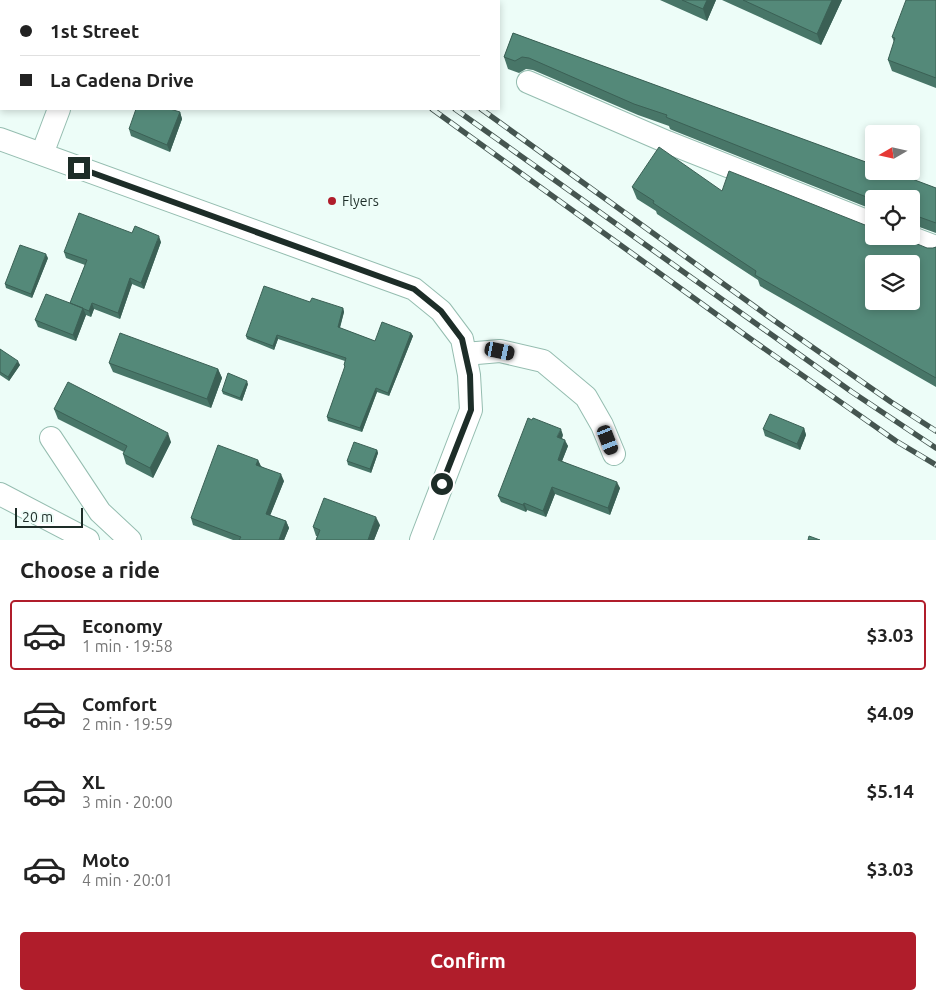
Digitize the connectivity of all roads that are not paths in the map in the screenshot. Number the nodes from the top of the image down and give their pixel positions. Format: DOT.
graph roads {
  1 [pos="528,82"];
  2 [pos="59,110"];
  3 [pos="0,139"];
  4 [pos="42,154"];
  5 [pos="865,220"];
  6 [pos="920,241"];
  7 [pos="936,247"];
  8 [pos="463,347"];
  9 [pos="51,438"];
  10 [pos="614,454"];
  11 [pos="0,494"];
  12 [pos="88,540"];
  13 [pos="130,540"];
  14 [pos="421,540"];
  1 -- 5 [label="street"];
  2 -- 4 [label="street"];
  3 -- 4 [label="street"];
  4 -- 8 [label="street"];
  6 -- 7 [label="street"];
  8 -- 10 [label="street"];
  8 -- 14 [label="street"];
  9 -- 13 [label="street"];
  11 -- 12 [label="street"];
}
